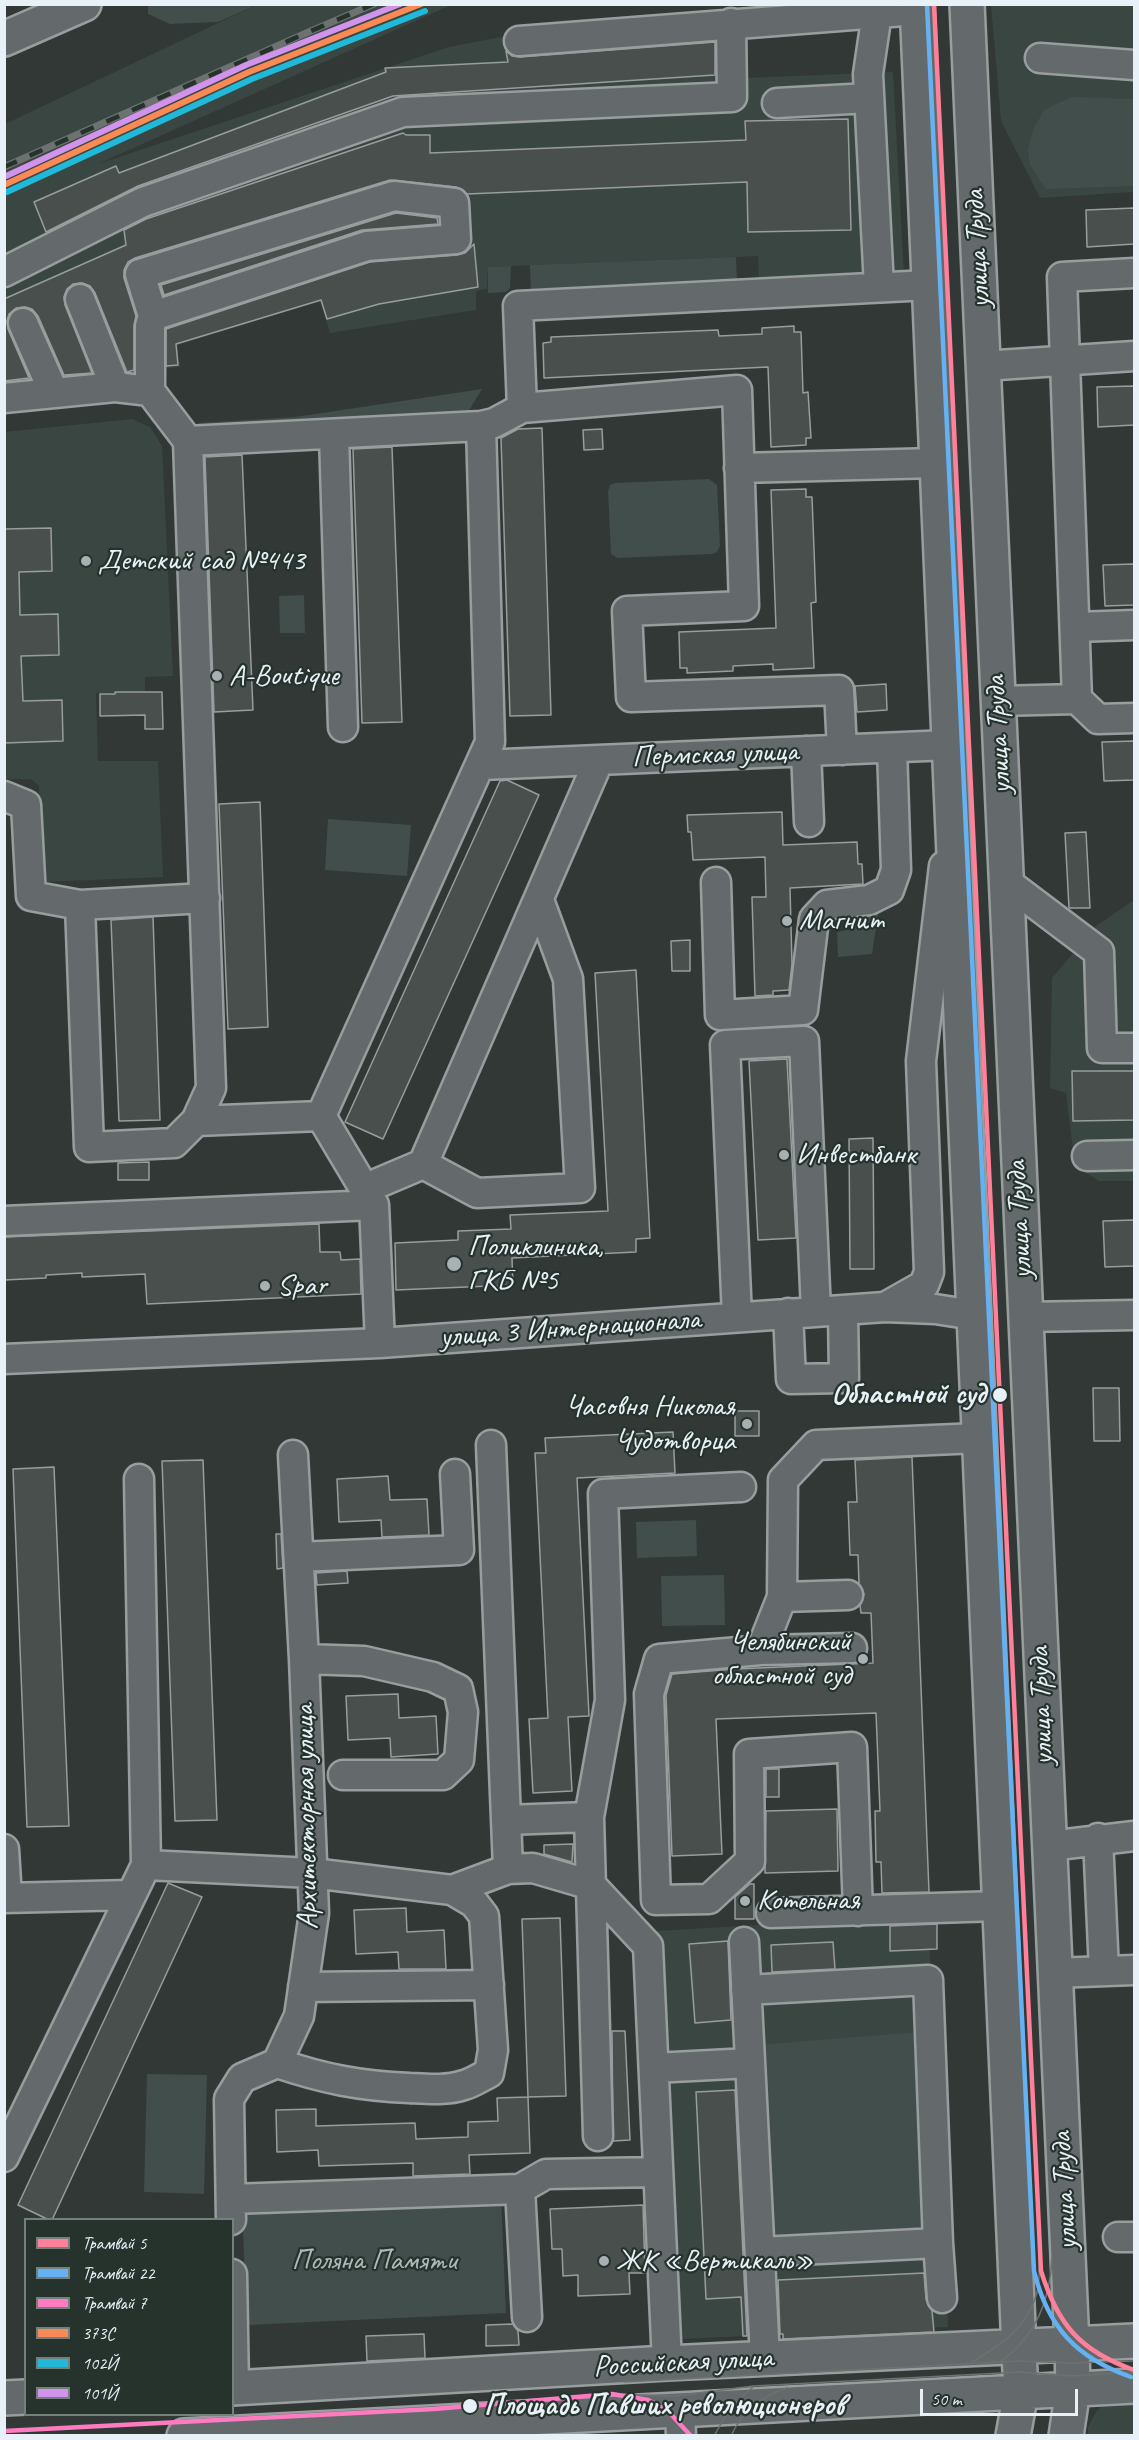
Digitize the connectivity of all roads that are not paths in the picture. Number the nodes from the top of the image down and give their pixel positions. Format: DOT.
graph roads {
  1 [pos="84,4"];
  2 [pos="967,4"];
  3 [pos="917,8"];
  4 [pos="877,13"];
  5 [pos="731,23"];
  6 [pos="4,39"];
  7 [pos="519,41"];
  8 [pos="1040,58"];
  9 [pos="1134,65"];
  10 [pos="869,98"];
  11 [pos="777,102"];
  12 [pos="4,272"];
  13 [pos="1134,273"];
  14 [pos="929,285"];
  15 [pos="879,287"];
  16 [pos="80,299"];
  17 [pos="153,316"];
  18 [pos="23,323"];
  19 [pos="1134,356"];
  20 [pos="1065,360"];
  21 [pos="983,366"];
  22 [pos="115,387"];
  23 [pos="150,391"];
  24 [pos="54,393"];
  25 [pos="4,398"];
  26 [pos="522,408"];
  27 [pos="481,426"];
  28 [pos="334,435"];
  29 [pos="188,441"];
  30 [pos="937,463"];
  31 [pos="739,468"];
  32 [pos="1134,625"];
  33 [pos="1076,627"];
  34 [pos="1077,699"];
  35 [pos="997,701"];
  36 [pos="1134,718"];
  37 [pos="343,727"];
  38 [pos="949,745"];
  39 [pos="892,748"];
  40 [pos="842,750"];
  41 [pos="806,751"];
  42 [pos="599,760"];
  43 [pos="481,765"];
  44 [pos="4,796"];
  45 [pos="952,805"];
  46 [pos="809,822"];
  47 [pos="1005,881"];
  48 [pos="716,882"];
  49 [pos="206,898"];
  50 [pos="539,900"];
  51 [pos="80,905"];
  52 [pos="1134,1048"];
  53 [pos="321,1116"];
  54 [pos="196,1121"];
  55 [pos="1134,1155"];
  56 [pos="1087,1156"];
  57 [pos="423,1164"];
  58 [pos="369,1197"];
  59 [pos="4,1221"];
  60 [pos="885,1307"];
  61 [pos="830,1310"];
  62 [pos="788,1313"];
  63 [pos="974,1315"];
  64 [pos="1134,1315"];
  65 [pos="737,1317"];
  66 [pos="1025,1317"];
  67 [pos="380,1343"];
  68 [pos="4,1359"];
  69 [pos="979,1438"];
  70 [pos="491,1445"];
  71 [pos="293,1455"];
  72 [pos="455,1474"];
  73 [pos="139,1479"];
  74 [pos="741,1487"];
  75 [pos="299,1557"];
  76 [pos="848,1595"];
  77 [pos="782,1596"];
  78 [pos="852,1648"];
  79 [pos="761,1650"];
  80 [pos="304,1659"];
  81 [pos="343,1775"];
  82 [pos="589,1816"];
  83 [pos="506,1820"];
  84 [pos="1134,1836"];
  85 [pos="1098,1838"];
  86 [pos="1048,1846"];
  87 [pos="4,1849"];
  88 [pos="997,1849"];
  89 [pos="146,1865"];
  90 [pos="508,1869"];
  91 [pos="312,1873"];
  92 [pos="591,1885"];
  93 [pos="452,1890"];
  94 [pos="130,1895"];
  95 [pos="6,1898"];
  96 [pos="656,1900"];
  97 [pos="999,1906"];
  98 [pos="858,1911"];
  99 [pos="771,1913"];
  100 [pos="744,1942"];
  101 [pos="648,1946"];
  102 [pos="1134,1970"];
  103 [pos="1104,1971"];
  104 [pos="1054,1973"];
  105 [pos="489,1985"];
  106 [pos="303,1987"];
  107 [pos="747,1990"];
  108 [pos="277,2063"];
  109 [pos="750,2063"];
  110 [pos="654,2068"];
  111 [pos="598,2136"];
  112 [pos="4,2157"];
  113 [pos="658,2172"];
  114 [pos="520,2189"];
  115 [pos="231,2209"];
  116 [pos="938,2243"];
  117 [pos="760,2252"];
  118 [pos="942,2298"];
  119 [pos="527,2317"];
  120 [pos="1134,2341"];
  121 [pos="1072,2345"];
  122 [pos="1019,2348"];
  123 [pos="765,2358"];
  124 [pos="667,2363"];
  125 [pos="1134,2386"];
  126 [pos="234,2388"];
  127 [pos="1073,2389"];
  128 [pos="1021,2392"];
  129 [pos="24,2397"];
  130 [pos="4,2398"];
  131 [pos="680,2423"];
  132 [pos="520,2427"];
  133 [pos="339,2432"];
  134 [pos="294,2433"];
  135 [pos="184,2436"];
  136 [pos="1013,2436"];
  137 [pos="1066,2436"];
  1 -- 6 [label="main road"];
  2 -- 21 [label="main road, улица Труда"];
  3 -- 4 [label="street"];
  3 -- 14 [label="main road, улица Труда"];
  4 -- 5 [label="street"];
  4 -- 10 [label="street"];
  5 -- 7 [label="street"];
  5 -- 12 [label="street"];
  8 -- 9 [label="street"];
  10 -- 11 [label="street"];
  10 -- 15 [label="street"];
  13 -- 20 [label="street"];
  14 -- 15 [label="street"];
  14 -- 30 [label="main road, улица Труда"];
  15 -- 26 [label="street"];
  16 -- 22 [label="street"];
  17 -- 17 [label="street"];
  17 -- 23 [label="street"];
  18 -- 24 [label="street"];
  19 -- 20 [label="street"];
  20 -- 21 [label="street"];
  20 -- 33 [label="street"];
  21 -- 35 [label="main road, улица Труда"];
  22 -- 23 [label="street"];
  22 -- 24 [label="street"];
  23 -- 29 [label="street"];
  24 -- 25 [label="street"];
  26 -- 27 [label="street"];
  26 -- 31 [label="street"];
  27 -- 28 [label="street"];
  27 -- 43 [label="street"];
  28 -- 29 [label="street"];
  28 -- 37 [label="street"];
  29 -- 49 [label="street"];
  30 -- 31 [label="street"];
  30 -- 38 [label="main road, улица Труда"];
  31 -- 40 [label="street"];
  32 -- 33 [label="street"];
  33 -- 34 [label="street"];
  34 -- 35 [label="street"];
  34 -- 36 [label="street"];
  35 -- 47 [label="main road, улица Труда"];
  38 -- 39 [label="street, Пермская улица"];
  38 -- 45 [label="main road, улица Труда"];
  39 -- 40 [label="street, Пермская улица"];
  39 -- 48 [label="street"];
  40 -- 41 [label="street, Пермская улица"];
  41 -- 42 [label="street, Пермская улица"];
  41 -- 46 [label="street"];
  42 -- 43 [label="street, Пермская улица"];
  42 -- 50 [label="street"];
  43 -- 53 [label="street"];
  44 -- 51 [label="street"];
  45 -- 60 [label="street"];
  45 -- 63 [label="main road, улица Труда"];
  47 -- 52 [label="street"];
  47 -- 66 [label="main road, улица Труда"];
  49 -- 51 [label="street"];
  49 -- 54 [label="street"];
  50 -- 57 [label="street"];
  50 -- 57 [label="street"];
  51 -- 54 [label="street"];
  53 -- 54 [label="street"];
  53 -- 58 [label="street"];
  55 -- 56 [label="street"];
  57 -- 58 [label="street"];
  58 -- 59 [label="street"];
  58 -- 67 [label="street"];
  60 -- 61 [label="street, улица 3 Интернационала"];
  60 -- 63 [label="street, улица 3 Интернационала"];
  61 -- 62 [label="street, улица 3 Интернационала"];
  61 -- 62 [label="street"];
  61 -- 65 [label="street"];
  62 -- 65 [label="street, улица 3 Интернационала"];
  63 -- 66 [label="main road, улица 3 Интернационала"];
  63 -- 69 [label="main road, улица Труда"];
  64 -- 66 [label="street, улица 3 Интернационала"];
  65 -- 67 [label="street, улица 3 Интернационала"];
  66 -- 86 [label="main road, улица Труда"];
  67 -- 68 [label="street, улица 3 Интернационала"];
  69 -- 77 [label="street"];
  69 -- 88 [label="main road, улица Труда"];
  70 -- 83 [label="street"];
  71 -- 75 [label="street, Архитекторная улица"];
  72 -- 75 [label="street"];
  73 -- 89 [label="street"];
  74 -- 82 [label="street"];
  75 -- 80 [label="street, Архитекторная улица"];
  76 -- 77 [label="street"];
  77 -- 79 [label="street"];
  78 -- 79 [label="street"];
  79 -- 96 [label="street"];
  80 -- 81 [label="street"];
  80 -- 91 [label="street, Архитекторная улица"];
  82 -- 83 [label="street"];
  82 -- 92 [label="street"];
  83 -- 90 [label="street"];
  84 -- 85 [label="street"];
  85 -- 86 [label="street"];
  85 -- 103 [label="street"];
  86 -- 88 [label="main road"];
  86 -- 104 [label="main road, улица Труда"];
  87 -- 95 [label="street"];
  88 -- 97 [label="main road, улица Труда"];
  89 -- 91 [label="street"];
  89 -- 94 [label="street"];
  90 -- 92 [label="street"];
  90 -- 93 [label="street"];
  91 -- 93 [label="street"];
  91 -- 106 [label="street, Архитекторная улица"];
  92 -- 101 [label="street"];
  92 -- 111 [label="street"];
  93 -- 105 [label="street"];
  94 -- 95 [label="street"];
  94 -- 112 [label="street"];
  96 -- 98 [label="street"];
  96 -- 101 [label="street"];
  97 -- 98 [label="street"];
  97 -- 122 [label="main road, улица Труда"];
  98 -- 99 [label="street"];
  100 -- 107 [label="street"];
  101 -- 110 [label="street"];
  102 -- 103 [label="street"];
  103 -- 104 [label="street"];
  104 -- 121 [label="main road, улица Труда"];
  105 -- 106 [label="street"];
  105 -- 108 [label="street"];
  106 -- 108 [label="street, Архитекторная улица"];
  107 -- 109 [label="street"];
  107 -- 116 [label="street"];
  108 -- 115 [label="street"];
  109 -- 110 [label="street"];
  109 -- 117 [label="street"];
  110 -- 113 [label="street"];
  113 -- 114 [label="street"];
  113 -- 124 [label="street"];
  114 -- 115 [label="street"];
  114 -- 119 [label="street"];
  116 -- 117 [label="street"];
  116 -- 118 [label="street"];
  117 -- 123 [label="street"];
  120 -- 121 [label="main road, Российская улица"];
  121 -- 122 [label="main road, Российская улица"];
  121 -- 127 [label="main road, улица Труда"];
  122 -- 123 [label="main road, Российская улица"];
  122 -- 128 [label="main road, улица Труда"];
  123 -- 124 [label="main road, Российская улица"];
  124 -- 126 [label="main road, Российская улица"];
  125 -- 127 [label="main road, Российская улица"];
  127 -- 128 [label="main road, Российская улица"];
  127 -- 137 [label="main road, улица Труда"];
  128 -- 131 [label="main road, Российская улица"];
  128 -- 136 [label="main road, улица Труда"];
  129 -- 130 [label="main road"];
  131 -- 132 [label="main road, Российская улица"];
  132 -- 133 [label="main road, Российская улица"];
  133 -- 134 [label="main road, Российская улица"];
  134 -- 135 [label="main road, Российская улица"];
}
